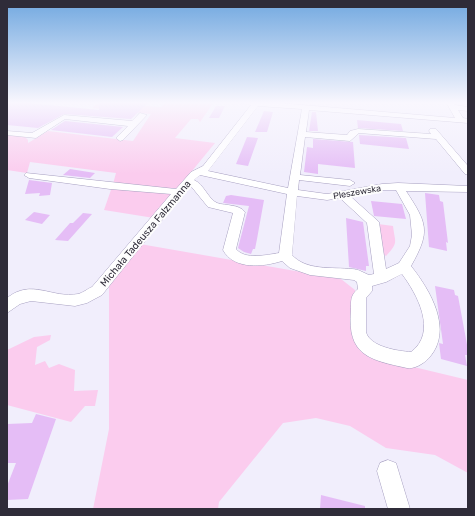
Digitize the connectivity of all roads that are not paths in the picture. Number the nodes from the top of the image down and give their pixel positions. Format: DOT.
graph roads {
  1 [pos="50,126"];
  2 [pos="132,126"];
  3 [pos="232,126"];
  4 [pos="239,126"];
  5 [pos="303,126"];
  6 [pos="429,126"];
  7 [pos="7,133"];
  8 [pos="302,134"];
  9 [pos="438,137"];
  10 [pos="120,138"];
  11 [pos="219,142"];
  12 [pos="200,172"];
  13 [pos="468,172"];
  14 [pos="29,175"];
  15 [pos="294,177"];
  16 [pos="188,181"];
  17 [pos="350,183"];
  18 [pos="398,186"];
  19 [pos="468,189"];
  20 [pos="180,192"];
  21 [pos="292,192"];
  22 [pos="343,195"];
  23 [pos="285,256"];
  24 [pos="404,267"];
  25 [pos="381,278"];
  26 [pos="364,280"];
  27 [pos="7,307"];
  28 [pos="388,471"];
  29 [pos="399,509"];
  1 -- 7 [label="street"];
  2 -- 10 [label="street"];
  3 -- 11 [label="street"];
  4 -- 12 [label="street, Michała Tadeusza Falzmanna"];
  5 -- 8 [label="street"];
  6 -- 9 [label="street"];
  8 -- 9 [label="street"];
  8 -- 15 [label="street"];
  9 -- 13 [label="street"];
  12 -- 16 [label="street, Michała Tadeusza Falzmanna"];
  12 -- 21 [label="street, Pleszewska"];
  14 -- 20 [label="street"];
  15 -- 17 [label="street"];
  15 -- 21 [label="street"];
  16 -- 20 [label="street, Michała Tadeusza Falzmanna"];
  16 -- 23 [label="street"];
  18 -- 19 [label="street, Pleszewska"];
  18 -- 22 [label="street, Pleszewska"];
  18 -- 24 [label="street"];
  20 -- 27 [label="street, Michała Tadeusza Falzmanna"];
  21 -- 22 [label="street, Pleszewska"];
  21 -- 23 [label="street"];
  22 -- 25 [label="street"];
  23 -- 26 [label="street"];
  24 -- 25 [label="street"];
  24 -- 26 [label="street"];
  25 -- 26 [label="street"];
  28 -- 29 [label="street"];
}
